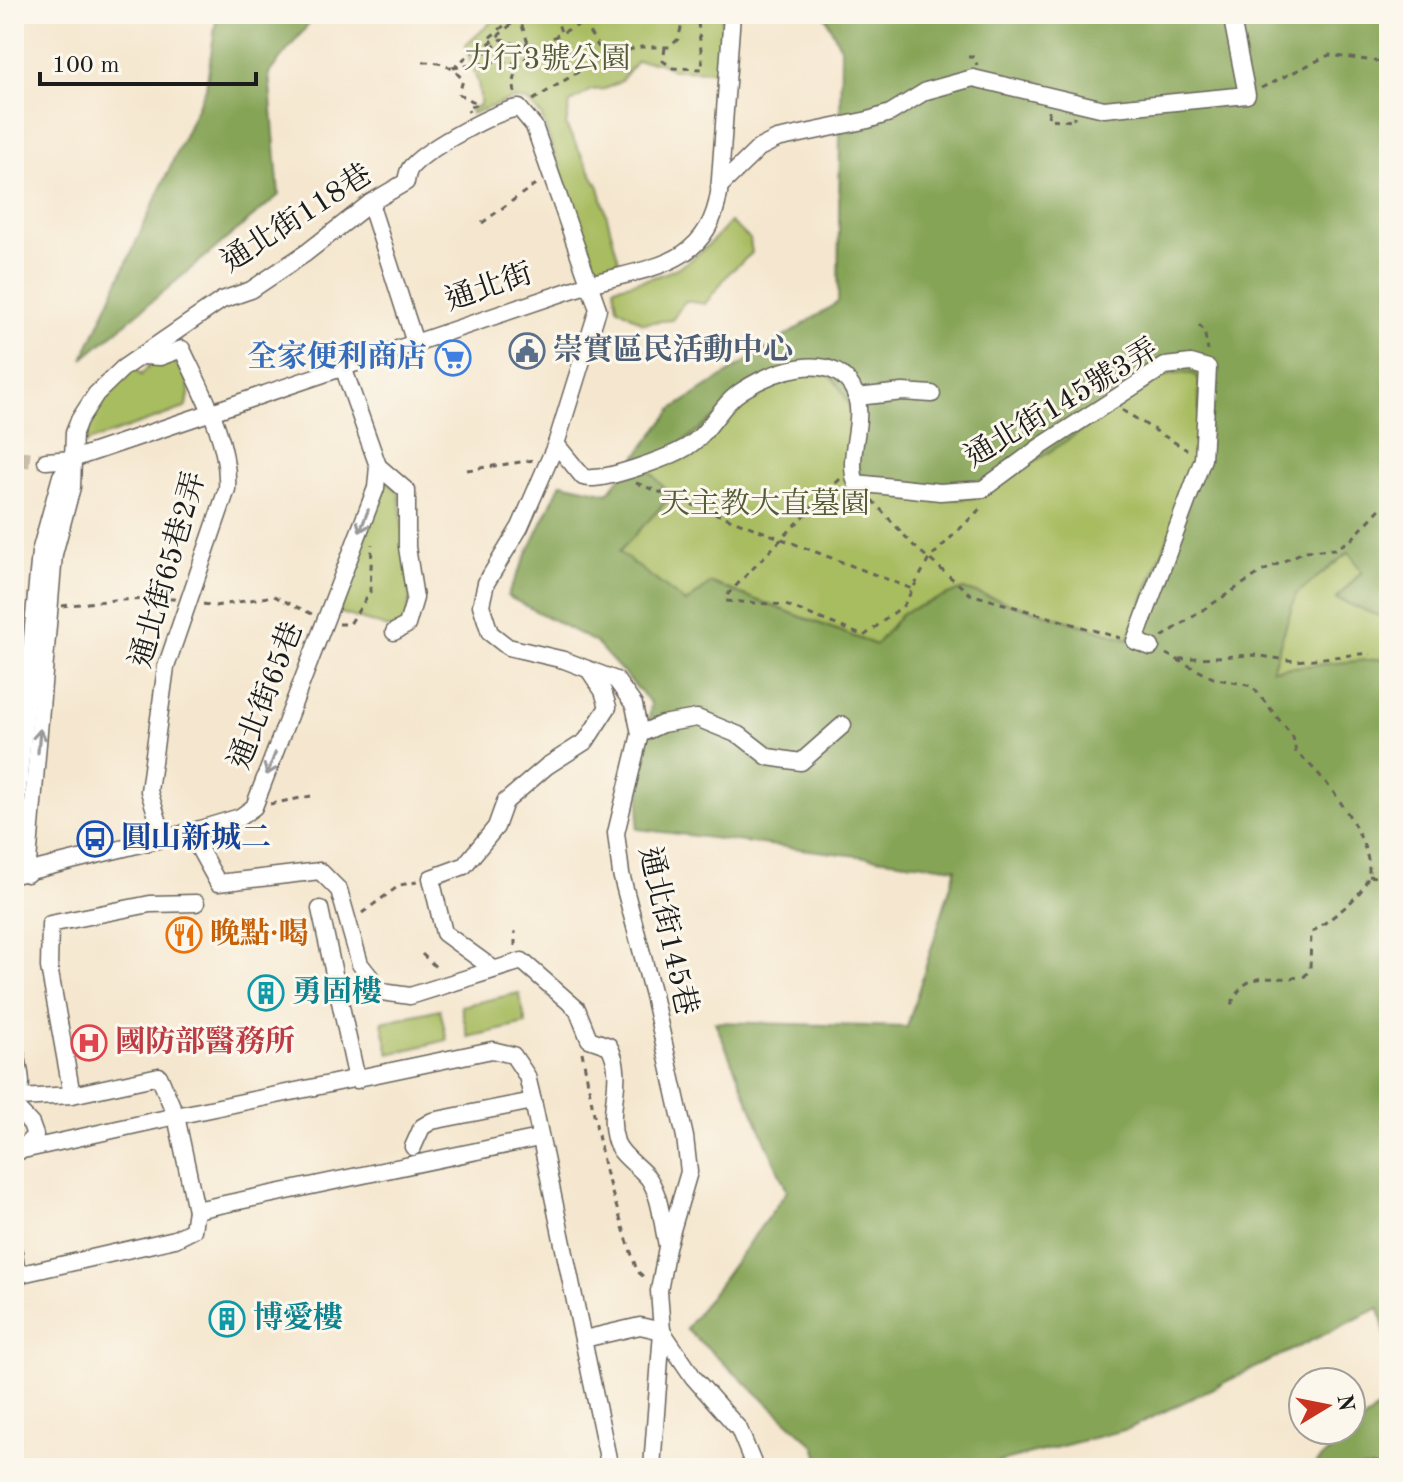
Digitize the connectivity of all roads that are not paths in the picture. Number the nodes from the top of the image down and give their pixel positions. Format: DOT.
graph roads {
  1 [pos="732,14"];
  2 [pos="1231,14"];
  3 [pos="719,187"];
  4 [pos="370,203"];
  5 [pos="589,284"];
  6 [pos="415,343"];
  7 [pos="142,356"];
  8 [pos="343,367"];
  9 [pos="932,394"];
  10 [pos="857,397"];
  11 [pos="210,412"];
  12 [pos="553,451"];
  13 [pos="73,459"];
  14 [pos="46,461"];
  15 [pos="378,466"];
  16 [pos="394,632"];
  17 [pos="1143,644"];
  18 [pos="589,670"];
  19 [pos="843,725"];
  20 [pos="640,734"];
  21 [pos="14,831"];
  22 [pos="190,832"];
  23 [pos="164,839"];
  24 [pos="20,875"];
  25 [pos="196,903"];
  26 [pos="320,909"];
  27 [pos="492,968"];
  28 [pos="14,1043"];
  29 [pos="357,1080"];
  30 [pos="72,1095"];
  31 [pos="533,1101"];
  32 [pos="16,1103"];
  33 [pos="176,1116"];
  34 [pos="539,1138"];
  35 [pos="413,1147"];
  36 [pos="17,1148"];
  37 [pos="196,1210"];
  38 [pos="667,1247"];
  39 [pos="14,1252"];
  40 [pos="17,1275"];
  41 [pos="14,1296"];
  42 [pos="662,1331"];
  43 [pos="584,1339"];
  44 [pos="610,1468"];
  45 [pos="652,1468"];
  46 [pos="755,1468"];
  1 -- 3 [label="street, 通北街"];
  2 -- 3 [label="street"];
  3 -- 5 [label="street, 通北街"];
  4 -- 5 [label="street, 通北街118巷"];
  4 -- 6 [label="street"];
  4 -- 7 [label="street, 通北街118巷"];
  5 -- 6 [label="street, 通北街"];
  5 -- 12 [label="street"];
  6 -- 8 [label="street, 通北街"];
  7 -- 11 [label="street"];
  7 -- 13 [label="street, 通北街118巷"];
  8 -- 11 [label="street, 通北街"];
  8 -- 15 [label="street"];
  9 -- 10 [label="street"];
  10 -- 12 [label="street"];
  10 -- 17 [label="street, 通北街145號3弄"];
  11 -- 13 [label="street, 通北街"];
  11 -- 23 [label="street, 通北街65巷2弄"];
  12 -- 18 [label="street"];
  13 -- 14 [label="street, 通北街"];
  13 -- 21 [label="street"];
  24 -- 13 [label="street, one-way"];
  15 -- 16 [label="street"];
  15 -- 22 [label="street, 通北街65巷, one-way"];
  18 -- 20 [label="street"];
  18 -- 27 [label="street"];
  19 -- 20 [label="street"];
  20 -- 38 [label="street, 通北街145巷"];
  22 -- 23 [label="street, 通北街65巷"];
  22 -- 27 [label="street"];
  23 -- 24 [label="street, 通北街65巷"];
  25 -- 30 [label="street"];
  26 -- 29 [label="street"];
  27 -- 38 [label="street"];
  28 -- 32 [label="street"];
  29 -- 31 [label="street"];
  29 -- 33 [label="street"];
  30 -- 32 [label="street"];
  30 -- 33 [label="street"];
  31 -- 34 [label="street"];
  31 -- 35 [label="street"];
  32 -- 36 [label="street"];
  33 -- 36 [label="street"];
  33 -- 37 [label="street"];
  34 -- 37 [label="street"];
  34 -- 43 [label="street"];
  37 -- 40 [label="street"];
  38 -- 42 [label="street, 通北街145巷"];
  39 -- 40 [label="street"];
  40 -- 41 [label="street"];
  42 -- 43 [label="street"];
  42 -- 45 [label="street, 通北街145巷"];
  42 -- 46 [label="street"];
  43 -- 44 [label="street"];
}
